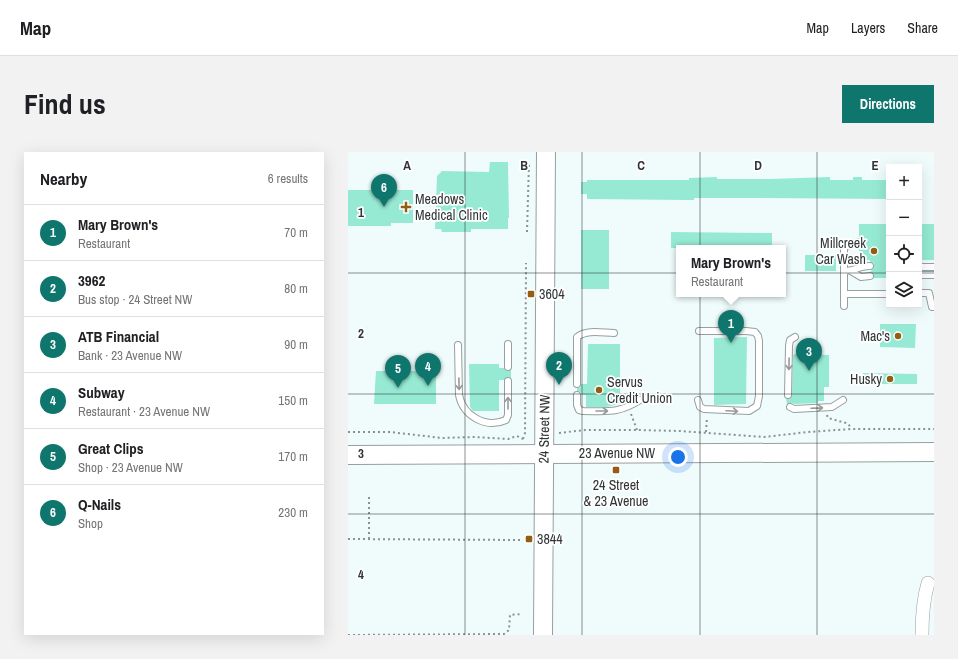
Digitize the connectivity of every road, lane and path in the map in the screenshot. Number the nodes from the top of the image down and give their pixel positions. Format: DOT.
graph roads {
  1 [pos="546,152"];
  2 [pos="529,162"];
  3 [pos="527,232"];
  4 [pos="859,242"];
  5 [pos="526,263"];
  6 [pos="870,266"];
  7 [pos="922,267"];
  8 [pos="934,267"];
  9 [pos="848,271"];
  10 [pos="934,275"];
  11 [pos="870,276"];
  12 [pos="922,276"];
  13 [pos="922,293"];
  14 [pos="844,294"];
  15 [pos="886,294"];
  16 [pos="844,306"];
  17 [pos="934,307"];
  18 [pos="699,331"];
  19 [pos="614,333"];
  20 [pos="795,337"];
  21 [pos="508,344"];
  22 [pos="458,345"];
  23 [pos="508,368"];
  24 [pos="508,381"];
  25 [pos="577,384"];
  26 [pos="577,395"];
  27 [pos="788,395"];
  28 [pos="640,400"];
  29 [pos="698,400"];
  30 [pos="842,400"];
  31 [pos="790,407"];
  32 [pos="628,408"];
  33 [pos="826,408"];
  34 [pos="707,409"];
  35 [pos="851,429"];
  36 [pos="934,429"];
  37 [pos="637,430"];
  38 [pos="348,432"];
  39 [pos="562,433"];
  40 [pos="706,433"];
  41 [pos="934,452"];
  42 [pos="544,454"];
  43 [pos="348,455"];
  44 [pos="369,494"];
  45 [pos="348,538"];
  46 [pos="369,539"];
  47 [pos="521,540"];
  48 [pos="928,582"];
  49 [pos="522,614"];
  50 [pos="348,635"];
  51 [pos="543,635"];
  52 [pos="922,635"];
  1 -- 42 [label="main road, 24 Street NW"];
  2 -- 3 [label="path"];
  4 -- 9 [label="lane"];
  5 -- 38 [label="path"];
  6 -- 9 [label="lane"];
  7 -- 8 [label="lane"];
  9 -- 11 [label="lane"];
  9 -- 14 [label="lane"];
  10 -- 12 [label="lane"];
  13 -- 17 [label="lane"];
  14 -- 15 [label="lane"];
  14 -- 16 [label="lane"];
  34 -- 18 [label="lane, one-way"];
  19 -- 25 [label="lane"];
  20 -- 27 [label="lane, one-way"];
  21 -- 23 [label="lane"];
  22 -- 24 [label="lane, one-way"];
  26 -- 32 [label="lane, one-way"];
  28 -- 32 [label="lane"];
  29 -- 34 [label="lane"];
  30 -- 33 [label="lane"];
  31 -- 33 [label="lane, one-way"];
  32 -- 37 [label="path"];
  33 -- 35 [label="path"];
  34 -- 40 [label="path"];
  35 -- 36 [label="path"];
  35 -- 40 [label="path"];
  37 -- 39 [label="path"];
  37 -- 40 [label="path"];
  41 -- 42 [label="main road, 23 Avenue NW"];
  42 -- 43 [label="main road, 23 Avenue NW"];
  42 -- 51 [label="main road, 24 Street NW"];
  44 -- 46 [label="path"];
  45 -- 46 [label="path"];
  46 -- 47 [label="path"];
  48 -- 52 [label="street"];
  49 -- 50 [label="path"];
}
